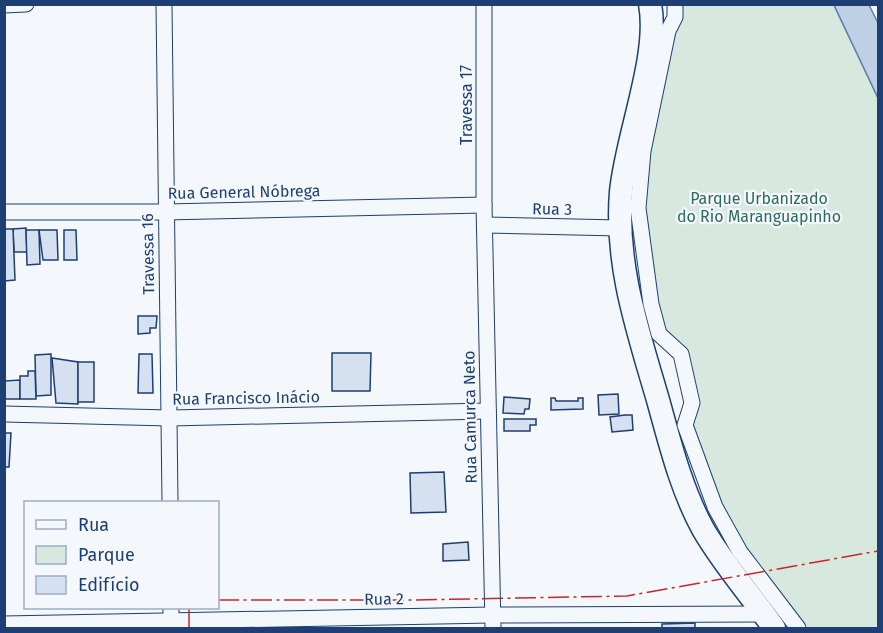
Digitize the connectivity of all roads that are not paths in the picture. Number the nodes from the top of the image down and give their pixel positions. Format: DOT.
graph roads {
  1 [pos="26,4"];
  2 [pos="164,4"];
  3 [pos="483,4"];
  4 [pos="650,4"];
  5 [pos="675,4"];
  6 [pos="4,5"];
  7 [pos="484,205"];
  8 [pos="4,212"];
  9 [pos="165,212"];
  10 [pos="485,225"];
  11 [pos="619,228"];
  12 [pos="488,411"];
  13 [pos="4,414"];
  14 [pos="170,418"];
  15 [pos="170,501"];
  16 [pos="171,620"];
  17 [pos="769,621"];
  18 [pos="493,622"];
  19 [pos="4,624"];
  20 [pos="798,628"];
  1 -- 6 [label="street"];
  2 -- 9 [label="street, Travessa 16"];
  3 -- 7 [label="street, Travessa 17"];
  4 -- 11 [label="main road"];
  5 -- 20 [label="street"];
  7 -- 9 [label="street, Rua General Nóbrega"];
  7 -- 10 [label="street, Rua Camurca Neto"];
  8 -- 9 [label="street, Rua General Nóbrega"];
  9 -- 14 [label="street, Travessa 16"];
  10 -- 11 [label="street, Rua 3"];
  10 -- 12 [label="street, Rua Camurca Neto"];
  11 -- 17 [label="main road"];
  12 -- 14 [label="street, Rua Francisco Inácio"];
  12 -- 18 [label="street, Rua Camurca Neto"];
  13 -- 14 [label="street, Rua Francisco Inácio"];
  14 -- 15 [label="street, Travessa 16"];
  16 -- 18 [label="street, Rua 2"];
  16 -- 19 [label="street, Rua 2"];
  17 -- 18 [label="street, Rua 2"];
}
